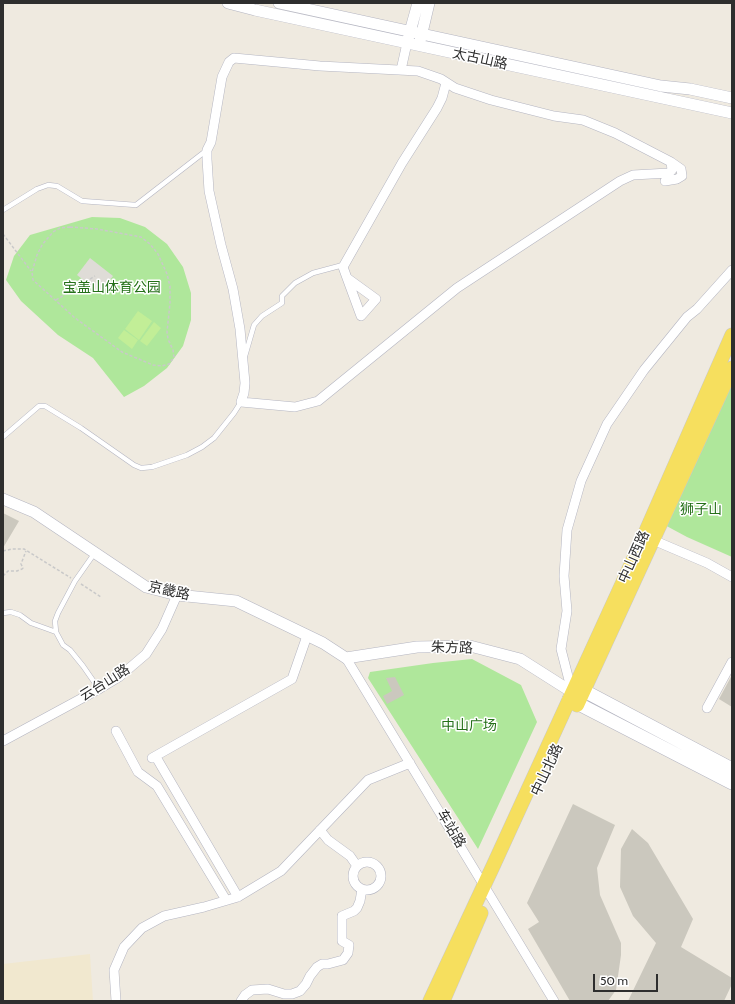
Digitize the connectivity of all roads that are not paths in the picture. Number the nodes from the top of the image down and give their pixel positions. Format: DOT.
graph roads {
  1 [pos="228,3"];
  2 [pos="279,3"];
  3 [pos="418,3"];
  4 [pos="429,3"];
  5 [pos="410,32"];
  6 [pos="420,40"];
  7 [pos="407,43"];
  8 [pos="402,70"];
  9 [pos="446,83"];
  10 [pos="732,98"];
  11 [pos="732,113"];
  12 [pos="207,150"];
  13 [pos="671,162"];
  14 [pos="665,181"];
  15 [pos="3,210"];
  16 [pos="344,265"];
  17 [pos="732,270"];
  18 [pos="347,278"];
  19 [pos="732,335"];
  20 [pos="244,360"];
  21 [pos="732,368"];
  22 [pos="241,402"];
  23 [pos="3,437"];
  24 [pos="3,499"];
  25 [pos="653,540"];
  26 [pos="94,554"];
  27 [pos="732,577"];
  28 [pos="177,595"];
  29 [pos="3,613"];
  30 [pos="56,632"];
  31 [pos="307,636"];
  32 [pos="346,658"];
  33 [pos="732,662"];
  34 [pos="99,689"];
  35 [pos="576,694"];
  36 [pos="707,708"];
  37 [pos="116,731"];
  38 [pos="3,741"];
  39 [pos="410,763"];
  40 [pos="732,769"];
  41 [pos="533,777"];
  42 [pos="732,783"];
  43 [pos="320,830"];
  44 [pos="357,866"];
  45 [pos="362,889"];
  46 [pos="487,889"];
  47 [pos="238,897"];
  48 [pos="226,900"];
  49 [pos="116,1001"];
  50 [pos="241,1001"];
  51 [pos="430,1001"];
  52 [pos="444,1001"];
  53 [pos="554,1001"];
  1 -- 7 [label="street, 太古山路"];
  2 -- 5 [label="street, 太古山路"];
  3 -- 5 [label="street"];
  4 -- 6 [label="street"];
  5 -- 6 [label="street, 太古山路"];
  5 -- 7 [label="street"];
  6 -- 7 [label="street, 太古山路"];
  6 -- 10 [label="street, 太古山路"];
  6 -- 11 [label="street, 太古山路"];
  7 -- 8 [label="street"];
  8 -- 9 [label="street"];
  8 -- 12 [label="street"];
  9 -- 13 [label="street"];
  9 -- 16 [label="street"];
  12 -- 15 [label="lane"];
  12 -- 20 [label="street"];
  13 -- 14 [label="street"];
  13 -- 22 [label="street"];
  16 -- 18 [label="street"];
  16 -- 20 [label="lane"];
  17 -- 35 [label="street"];
  19 -- 35 [label="main road, 中山西路"];
  20 -- 22 [label="street"];
  21 -- 25 [label="main road, 中山西路"];
  22 -- 23 [label="lane"];
  24 -- 26 [label="street, 京畿路"];
  25 -- 27 [label="street"];
  25 -- 35 [label="main road, 中山北路"];
  26 -- 28 [label="street, 京畿路"];
  26 -- 30 [label="lane"];
  28 -- 31 [label="street, 京畿路"];
  28 -- 34 [label="street, 云台山路"];
  29 -- 30 [label="lane"];
  30 -- 34 [label="lane"];
  31 -- 32 [label="street, 京畿路"];
  31 -- 47 [label="street"];
  32 -- 35 [label="street, 朱方路"];
  32 -- 39 [label="street, 车站路"];
  33 -- 36 [label="street"];
  34 -- 38 [label="street, 云台山路"];
  35 -- 40 [label="main road, 朱方路"];
  35 -- 41 [label="main road, 中山西路"];
  35 -- 42 [label="main road, 朱方路"];
  35 -- 46 [label="main road, 中山北路"];
  37 -- 48 [label="street"];
  39 -- 43 [label="street"];
  39 -- 46 [label="street, 车站路"];
  41 -- 46 [label="main road, 中山北路"];
  43 -- 44 [label="street"];
  43 -- 47 [label="street"];
  44 -- 45 [label="street"];
  44 -- 45 [label="street"];
  45 -- 50 [label="street"];
  46 -- 51 [label="main road, 中山北路"];
  46 -- 52 [label="main road, 中山北路"];
  46 -- 53 [label="street, 车站路"];
  47 -- 48 [label="street"];
  48 -- 49 [label="street"];
}
